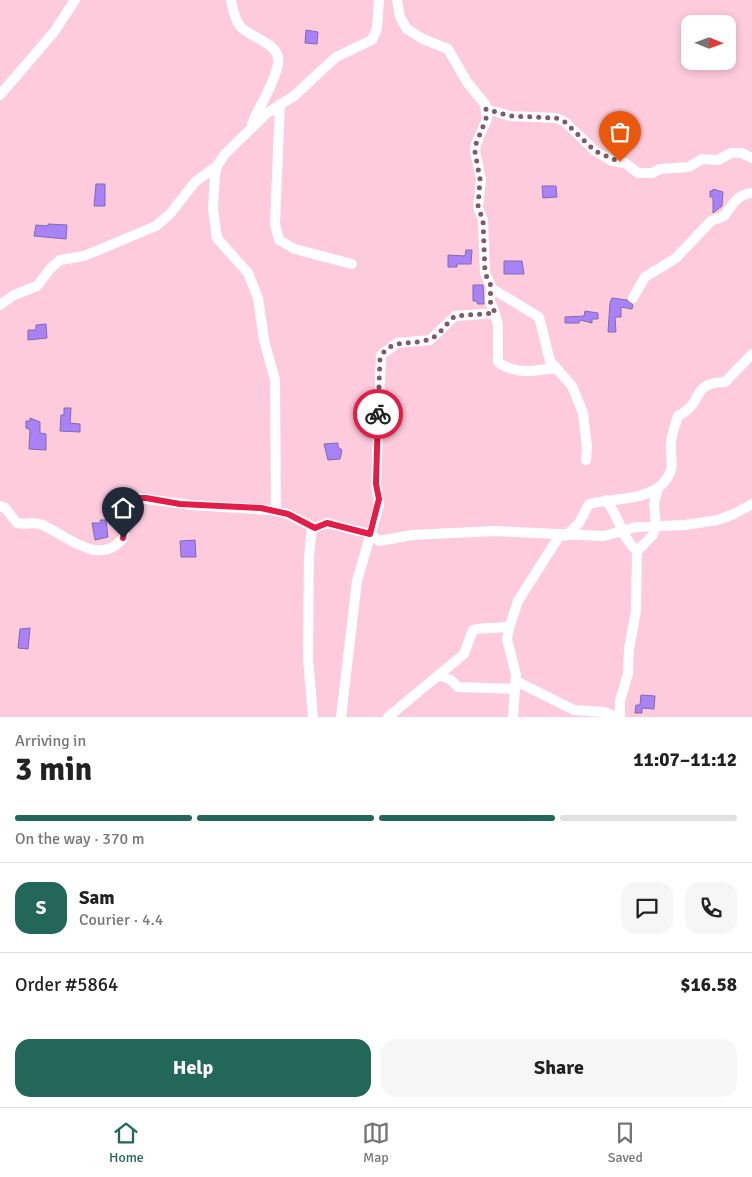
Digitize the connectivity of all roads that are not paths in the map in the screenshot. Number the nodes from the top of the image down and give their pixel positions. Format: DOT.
graph roads {
  1 [pos="75,0"];
  2 [pos="231,0"];
  3 [pos="379,0"];
  4 [pos="397,0"];
  5 [pos="0,95"];
  6 [pos="280,104"];
  7 [pos="486,109"];
  8 [pos="250,130"];
  9 [pos="752,158"];
  10 [pos="217,166"];
  11 [pos="752,193"];
  12 [pos="352,264"];
  13 [pos="491,288"];
  14 [pos="633,298"];
  15 [pos="0,306"];
  16 [pos="495,313"];
  17 [pos="752,354"];
  18 [pos="554,368"];
  19 [pos="586,460"];
  20 [pos="658,488"];
  21 [pos="606,500"];
  22 [pos="752,504"];
  23 [pos="0,506"];
  24 [pos="276,511"];
  25 [pos="656,526"];
  26 [pos="312,528"];
  27 [pos="621,531"];
  28 [pos="370,534"];
  29 [pos="563,536"];
  30 [pos="637,551"];
  31 [pos="510,625"];
  32 [pos="440,675"];
  33 [pos="516,685"];
  34 [pos="312,717"];
  35 [pos="341,717"];
  36 [pos="388,717"];
  37 [pos="513,717"];
  38 [pos="618,717"];
  1 -- 5 [label="street"];
  2 -- 8 [label="street"];
  3 -- 6 [label="street"];
  4 -- 7 [label="street"];
  6 -- 8 [label="street"];
  6 -- 12 [label="street"];
  7 -- 9 [label="street"];
  7 -- 13 [label="street"];
  8 -- 10 [label="street"];
  10 -- 15 [label="street"];
  10 -- 24 [label="street"];
  11 -- 14 [label="street"];
  13 -- 16 [label="street"];
  13 -- 18 [label="street"];
  16 -- 18 [label="street"];
  16 -- 28 [label="street"];
  17 -- 20 [label="street"];
  18 -- 19 [label="street"];
  20 -- 21 [label="street"];
  20 -- 25 [label="street"];
  21 -- 27 [label="street"];
  21 -- 29 [label="street"];
  22 -- 25 [label="street"];
  23 -- 24 [label="street"];
  24 -- 26 [label="street"];
  25 -- 27 [label="street"];
  25 -- 30 [label="street"];
  26 -- 28 [label="street"];
  26 -- 34 [label="street"];
  27 -- 29 [label="street"];
  27 -- 30 [label="street"];
  28 -- 29 [label="street"];
  28 -- 35 [label="street"];
  29 -- 31 [label="street"];
  30 -- 38 [label="street"];
  31 -- 32 [label="street"];
  31 -- 33 [label="street"];
  32 -- 33 [label="street"];
  32 -- 36 [label="street"];
  33 -- 37 [label="street"];
  33 -- 38 [label="street"];
}
